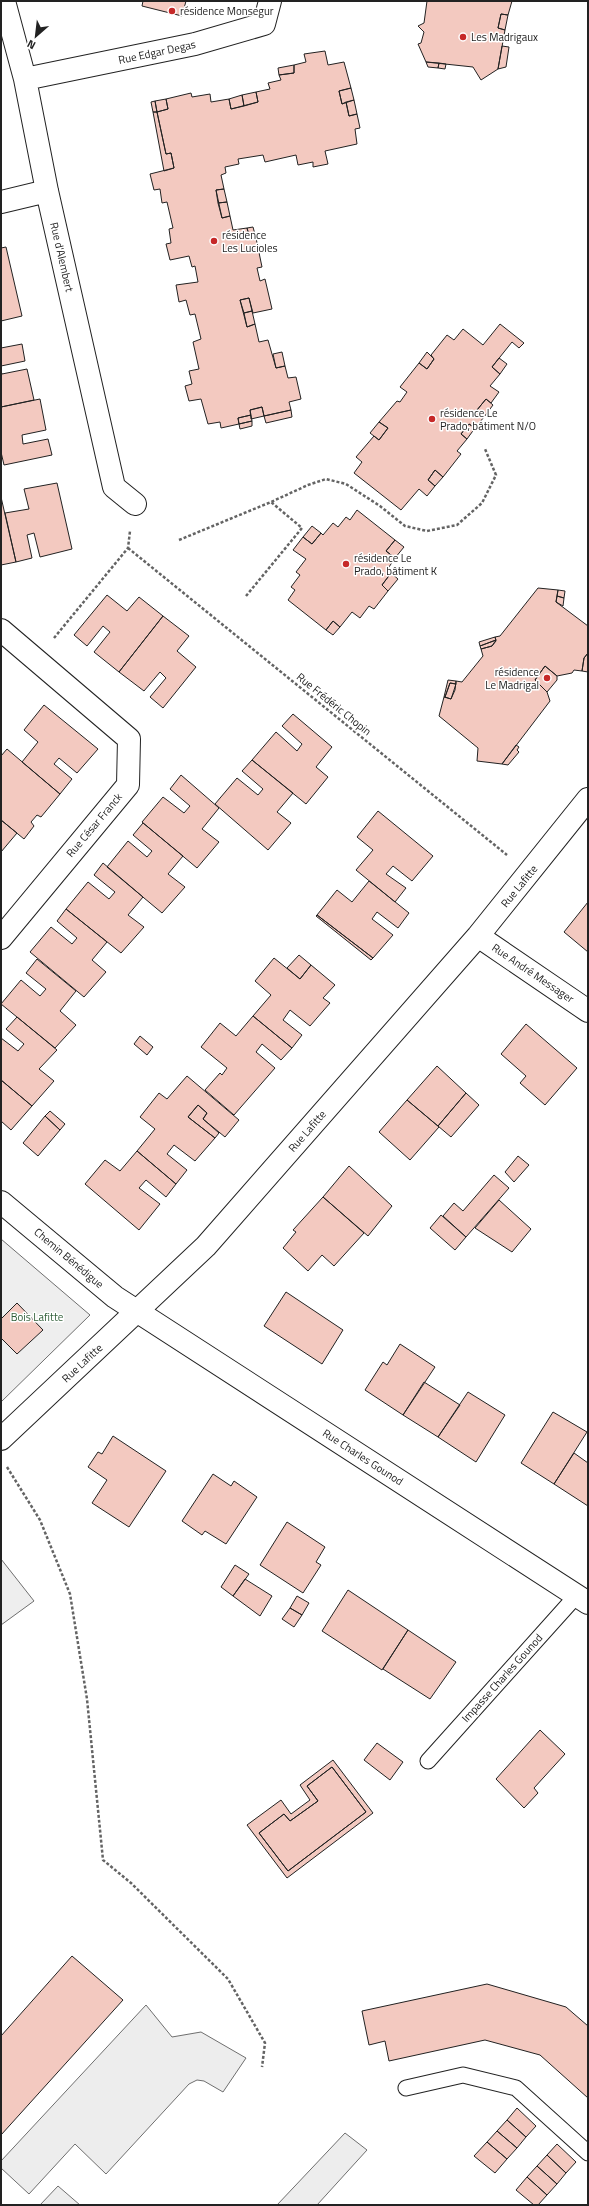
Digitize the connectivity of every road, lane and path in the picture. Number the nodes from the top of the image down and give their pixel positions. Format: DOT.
graph roads {
  1 [pos="4,1"];
  2 [pos="270,1"];
  3 [pos="25,79"];
  4 [pos="47,191"];
  5 [pos="1,202"];
  6 [pos="485,449"];
  7 [pos="271,502"];
  8 [pos="135,504"];
  9 [pos="179,540"];
  10 [pos="128,548"];
  11 [pos="246,596"];
  12 [pos="1,630"];
  13 [pos="36,660"];
  14 [pos="588,799"];
  15 [pos="529,873"];
  16 [pos="478,936"];
  17 [pos="1,938"];
  18 [pos="588,1010"];
  19 [pos="1,1202"];
  20 [pos="138,1312"];
  21 [pos="1,1439"];
  22 [pos="5,1462"];
  23 [pos="582,1599"];
  24 [pos="428,1761"];
  25 [pos="262,2067"];
  26 [pos="406,2088"];
  27 [pos="588,2153"];
  1 -- 3 [label="street, Rue d'Alembert"];
  2 -- 3 [label="street, Rue Edgar Degas"];
  3 -- 4 [label="street, Rue d'Alembert"];
  4 -- 5 [label="street"];
  4 -- 8 [label="street, Rue d'Alembert"];
  6 -- 7 [label="path"];
  7 -- 9 [label="path"];
  7 -- 11 [label="path"];
  8 -- 10 [label="path"];
  10 -- 13 [label="path"];
  10 -- 15 [label="path, Rue Frédéric Chopin"];
  12 -- 13 [label="street, Rue César Franck"];
  13 -- 17 [label="street, Rue César Franck"];
  14 -- 15 [label="street, Rue Lafitte"];
  15 -- 16 [label="street, Rue Lafitte"];
  16 -- 18 [label="street, Rue André Messager"];
  16 -- 20 [label="street, Rue Lafitte"];
  19 -- 20 [label="street, Chemin Bénédigue"];
  20 -- 21 [label="street, Rue Lafitte"];
  20 -- 23 [label="street, Rue Charles Gounod"];
  22 -- 25 [label="path"];
  23 -- 24 [label="lane, Impasse Charles Gounod"];
  26 -- 27 [label="lane"];
}
